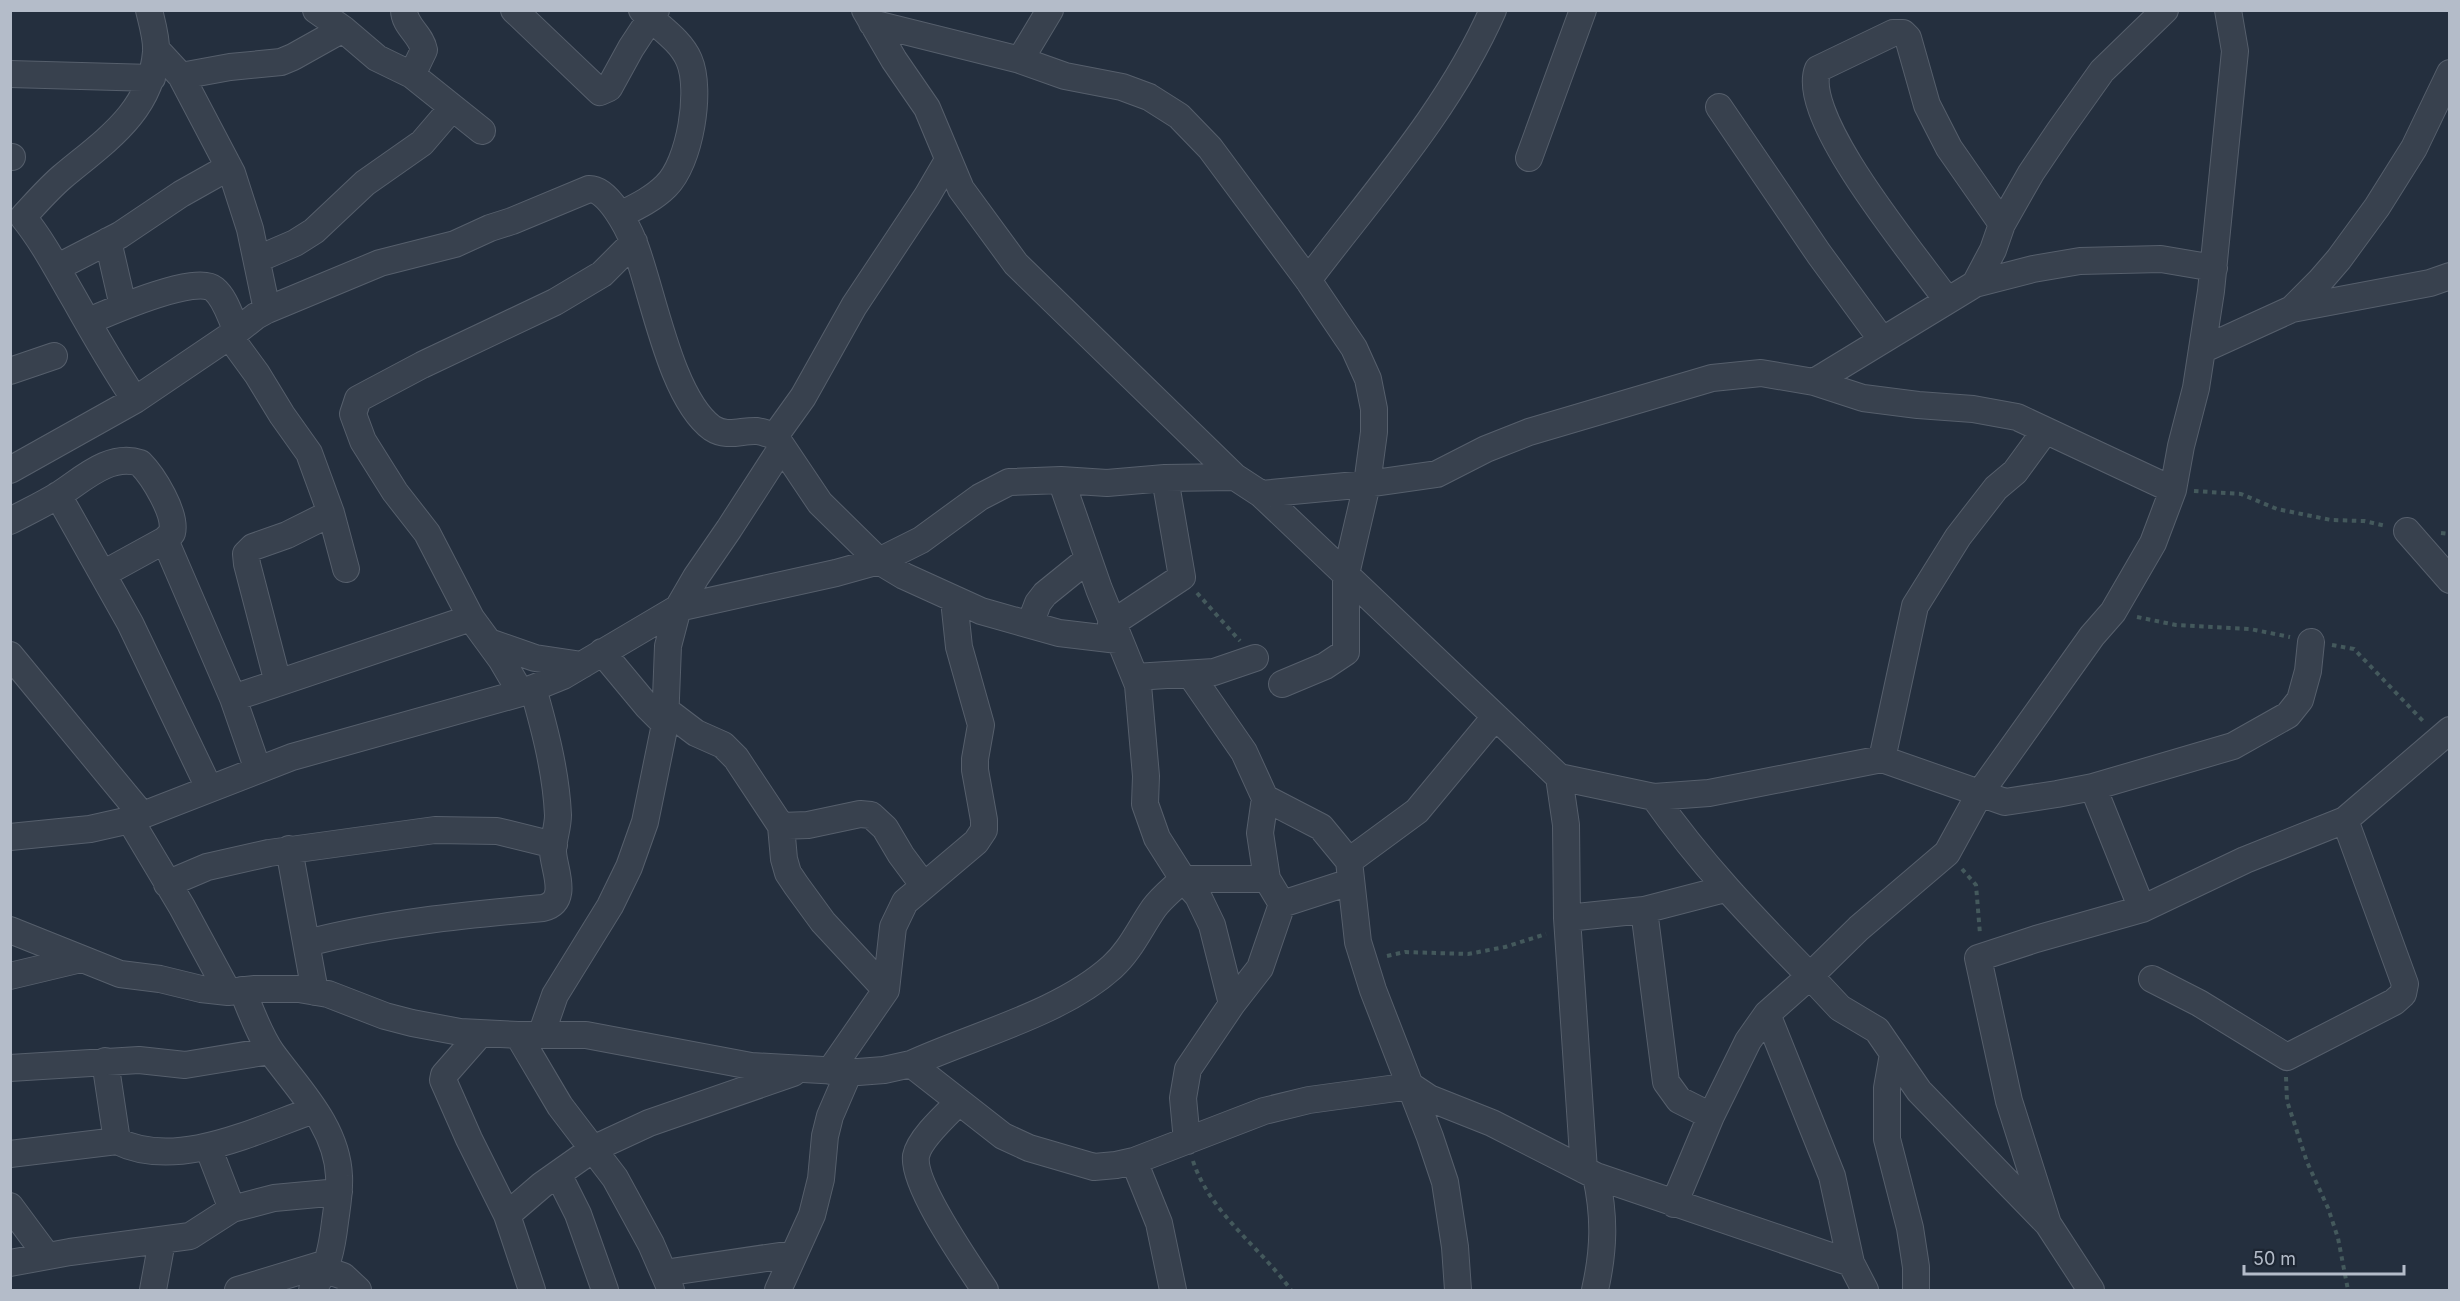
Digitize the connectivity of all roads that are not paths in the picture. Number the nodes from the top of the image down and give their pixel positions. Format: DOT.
graph roads {
  1 [pos="149,10"];
  2 [pos="316,10"];
  3 [pos="404,10"];
  4 [pos="514,10"];
  5 [pos="1050,10"];
  6 [pos="1493,10"];
  7 [pos="1583,10"];
  8 [pos="2165,10"];
  9 [pos="2228,10"];
  10 [pos="649,13"];
  11 [pos="868,17"];
  12 [pos="343,29"];
  13 [pos="156,49"];
  14 [pos="1020,60"];
  15 [pos="2450,73"];
  16 [pos="10,74"];
  17 [pos="412,75"];
  18 [pos="181,76"];
  19 [pos="152,78"];
  20 [pos="1719,107"];
  21 [pos="452,108"];
  22 [pos="482,131"];
  23 [pos="1529,158"];
  24 [pos="948,160"];
  25 [pos="229,167"];
  26 [pos="620,215"];
  27 [pos="17,224"];
  28 [pos="2002,224"];
  29 [pos="108,241"];
  30 [pos="634,242"];
  31 [pos="258,259"];
  32 [pos="58,267"];
  33 [pos="2214,268"];
  34 [pos="2450,276"];
  35 [pos="1308,280"];
  36 [pos="1975,284"];
  37 [pos="1947,300"];
  38 [pos="123,306"];
  39 [pos="2292,309"];
  40 [pos="267,310"];
  41 [pos="89,321"];
  42 [pos="233,334"];
  43 [pos="1882,340"];
  44 [pos="2202,350"];
  45 [pos="54,356"];
  46 [pos="10,371"];
  47 [pos="1814,382"];
  48 [pos="135,400"];
  49 [pos="2045,431"];
  50 [pos="778,442"];
  51 [pos="10,470"];
  52 [pos="1235,477"];
  53 [pos="1165,478"];
  54 [pos="1061,480"];
  55 [pos="1367,484"];
  56 [pos="2173,490"];
  57 [pos="1261,494"];
  58 [pos="58,495"];
  59 [pos="331,513"];
  60 [pos="10,521"];
  61 [pos="2407,531"];
  62 [pos="165,540"];
  63 [pos="1088,560"];
  64 [pos="879,561"];
  65 [pos="346,568"];
  66 [pos="104,574"];
  67 [pos="1346,574"];
  68 [pos="2450,580"];
  69 [pos="954,600"];
  70 [pos="678,608"];
  71 [pos="471,618"];
  72 [pos="1030,624"];
  73 [pos="1115,632"];
  74 [pos="489,642"];
  75 [pos="2311,642"];
  76 [pos="10,655"];
  77 [pos="592,658"];
  78 [pos="1255,658"];
  79 [pos="1190,674"];
  80 [pos="1135,677"];
  81 [pos="278,683"];
  82 [pos="1282,684"];
  83 [pos="527,691"];
  84 [pos="233,698"];
  85 [pos="666,717"];
  86 [pos="1495,717"];
  87 [pos="2450,730"];
  88 [pos="1882,759"];
  89 [pos="258,770"];
  90 [pos="1559,777"];
  91 [pos="2093,787"];
  92 [pos="209,788"];
  93 [pos="1980,793"];
  94 [pos="1654,797"];
  95 [pos="1265,798"];
  96 [pos="136,817"];
  97 [pos="2345,820"];
  98 [pos="781,826"];
  99 [pos="10,837"];
  100 [pos="554,845"];
  101 [pos="289,849"];
  102 [pos="1350,872"];
  103 [pos="1183,879"];
  104 [pos="1267,879"];
  105 [pos="167,884"];
  106 [pos="924,886"];
  107 [pos="1725,889"];
  108 [pos="1282,904"];
  109 [pos="2142,909"];
  110 [pos="1644,910"];
  111 [pos="1567,918"];
  112 [pos="10,930"];
  113 [pos="307,943"];
  114 [pos="81,959"];
  115 [pos="10,976"];
  116 [pos="1810,976"];
  117 [pos="2152,979"];
  118 [pos="886,990"];
  119 [pos="235,991"];
  120 [pos="315,992"];
  121 [pos="1232,1004"];
  122 [pos="1767,1014"];
  123 [pos="480,1034"];
  124 [pos="530,1035"];
  125 [pos="270,1051"];
  126 [pos="1893,1054"];
  127 [pos="105,1061"];
  128 [pos="911,1064"];
  129 [pos="10,1068"];
  130 [pos="803,1070"];
  131 [pos="839,1072"];
  132 [pos="1411,1086"];
  133 [pos="959,1102"];
  134 [pos="314,1110"];
  135 [pos="1711,1116"];
  136 [pos="117,1141"];
  137 [pos="1187,1141"];
  138 [pos="208,1147"];
  139 [pos="592,1149"];
  140 [pos="10,1154"];
  141 [pos="1134,1161"];
  142 [pos="1590,1173"];
  143 [pos="558,1174"];
  144 [pos="339,1192"];
  145 [pos="1674,1204"];
  146 [pos="10,1206"];
  147 [pos="232,1209"];
  148 [pos="507,1215"];
  149 [pos="2048,1224"];
  150 [pos="162,1241"];
  151 [pos="793,1254"];
  152 [pos="47,1256"];
  153 [pos="10,1263"];
  154 [pos="1851,1263"];
  155 [pos="321,1274"];
  156 [pos="668,1282"];
  157 [pos="153,1290"];
  158 [pos="238,1290"];
  159 [pos="358,1290"];
  160 [pos="532,1290"];
  161 [pos="605,1290"];
  162 [pos="778,1290"];
  163 [pos="985,1290"];
  164 [pos="1173,1290"];
  165 [pos="1458,1290"];
  166 [pos="1595,1290"];
  167 [pos="1865,1290"];
  168 [pos="1916,1290"];
  169 [pos="2091,1290"];
  1 -- 13 [label="street"];
  2 -- 12 [label="street"];
  3 -- 17 [label="street"];
  4 -- 10 [label="street"];
  5 -- 14 [label="street"];
  6 -- 35 [label="street"];
  7 -- 23 [label="street"];
  8 -- 28 [label="street"];
  9 -- 33 [label="street"];
  10 -- 26 [label="street"];
  11 -- 14 [label="street"];
  11 -- 24 [label="street"];
  12 -- 17 [label="street"];
  12 -- 18 [label="street"];
  13 -- 18 [label="street"];
  13 -- 19 [label="street"];
  14 -- 35 [label="street"];
  15 -- 39 [label="street"];
  16 -- 19 [label="street"];
  17 -- 21 [label="street"];
  18 -- 25 [label="street"];
  19 -- 27 [label="street"];
  20 -- 43 [label="street"];
  21 -- 22 [label="street"];
  21 -- 31 [label="street"];
  24 -- 50 [label="street"];
  24 -- 52 [label="street"];
  25 -- 29 [label="street"];
  25 -- 31 [label="street"];
  26 -- 30 [label="street"];
  26 -- 40 [label="street"];
  27 -- 32 [label="street"];
  28 -- 36 [label="street"];
  28 -- 37 [label="street"];
  29 -- 32 [label="street"];
  29 -- 38 [label="street"];
  30 -- 50 [label="street"];
  30 -- 71 [label="street"];
  31 -- 40 [label="street"];
  32 -- 41 [label="street"];
  33 -- 36 [label="street"];
  33 -- 44 [label="street"];
  34 -- 39 [label="street"];
  35 -- 55 [label="street"];
  36 -- 37 [label="street"];
  37 -- 43 [label="street"];
  38 -- 41 [label="street"];
  38 -- 42 [label="street"];
  39 -- 44 [label="street"];
  40 -- 42 [label="street"];
  41 -- 48 [label="street"];
  42 -- 48 [label="street"];
  42 -- 59 [label="street"];
  43 -- 47 [label="street"];
  44 -- 56 [label="street"];
  45 -- 46 [label="street"];
  47 -- 49 [label="street"];
  47 -- 55 [label="street"];
  48 -- 51 [label="street"];
  49 -- 56 [label="street"];
  49 -- 88 [label="street"];
  50 -- 64 [label="street"];
  50 -- 70 [label="street"];
  52 -- 53 [label="street"];
  52 -- 57 [label="street"];
  53 -- 54 [label="street"];
  53 -- 73 [label="street"];
  54 -- 63 [label="street"];
  54 -- 64 [label="street"];
  55 -- 57 [label="street"];
  55 -- 67 [label="street"];
  56 -- 93 [label="street"];
  57 -- 67 [label="street"];
  58 -- 60 [label="street"];
  58 -- 62 [label="street"];
  58 -- 66 [label="street"];
  59 -- 65 [label="street"];
  59 -- 81 [label="street"];
  61 -- 68 [label="street"];
  62 -- 66 [label="street"];
  62 -- 84 [label="street"];
  63 -- 72 [label="street"];
  63 -- 73 [label="street"];
  64 -- 69 [label="street"];
  64 -- 70 [label="street"];
  66 -- 92 [label="street"];
  67 -- 82 [label="street"];
  67 -- 86 [label="street"];
  69 -- 72 [label="street"];
  69 -- 106 [label="street"];
  70 -- 77 [label="street"];
  70 -- 85 [label="street"];
  71 -- 74 [label="street"];
  71 -- 81 [label="street"];
  72 -- 73 [label="street"];
  73 -- 80 [label="street"];
  74 -- 77 [label="street"];
  74 -- 83 [label="street"];
  75 -- 91 [label="street"];
  76 -- 96 [label="street"];
  77 -- 83 [label="street"];
  77 -- 85 [label="street"];
  78 -- 79 [label="street"];
  79 -- 80 [label="street"];
  79 -- 95 [label="street"];
  80 -- 103 [label="street"];
  81 -- 84 [label="street"];
  83 -- 89 [label="street"];
  83 -- 100 [label="street"];
  84 -- 89 [label="street"];
  85 -- 98 [label="street"];
  85 -- 124 [label="street"];
  86 -- 90 [label="street"];
  86 -- 102 [label="street"];
  87 -- 97 [label="street"];
  88 -- 93 [label="street"];
  88 -- 94 [label="street"];
  89 -- 92 [label="street"];
  90 -- 94 [label="street"];
  90 -- 111 [label="street"];
  91 -- 93 [label="street"];
  91 -- 109 [label="street"];
  92 -- 96 [label="street"];
  93 -- 116 [label="street"];
  94 -- 107 [label="street"];
  95 -- 102 [label="street"];
  95 -- 104 [label="street"];
  96 -- 99 [label="street"];
  96 -- 105 [label="street"];
  97 -- 109 [label="street"];
  97 -- 117 [label="street"];
  98 -- 106 [label="street"];
  98 -- 118 [label="street"];
  100 -- 101 [label="street"];
  100 -- 113 [label="street"];
  101 -- 105 [label="street"];
  101 -- 113 [label="street"];
  102 -- 108 [label="street"];
  102 -- 132 [label="street"];
  103 -- 104 [label="street"];
  103 -- 121 [label="street"];
  103 -- 128 [label="street"];
  104 -- 108 [label="street"];
  105 -- 119 [label="street"];
  106 -- 118 [label="street"];
  107 -- 110 [label="street"];
  107 -- 116 [label="street"];
  108 -- 121 [label="street"];
  109 -- 149 [label="street"];
  110 -- 111 [label="street"];
  110 -- 135 [label="street"];
  111 -- 142 [label="street"];
  112 -- 114 [label="street"];
  113 -- 120 [label="street"];
  114 -- 115 [label="street"];
  114 -- 119 [label="street"];
  116 -- 122 [label="street"];
  116 -- 126 [label="street"];
  118 -- 131 [label="street"];
  119 -- 120 [label="street"];
  119 -- 125 [label="street"];
  120 -- 123 [label="street"];
  121 -- 137 [label="street"];
  122 -- 135 [label="street"];
  122 -- 154 [label="street"];
  123 -- 124 [label="street"];
  123 -- 148 [label="street"];
  124 -- 130 [label="street"];
  124 -- 139 [label="street"];
  125 -- 127 [label="street"];
  125 -- 134 [label="street"];
  126 -- 149 [label="street"];
  126 -- 168 [label="street"];
  127 -- 129 [label="street"];
  127 -- 136 [label="street"];
  128 -- 131 [label="street"];
  128 -- 133 [label="street"];
  130 -- 131 [label="street"];
  130 -- 139 [label="street"];
  131 -- 151 [label="street"];
  132 -- 137 [label="street"];
  132 -- 142 [label="street"];
  132 -- 165 [label="street"];
  133 -- 141 [label="street"];
  133 -- 163 [label="street"];
  134 -- 138 [label="street"];
  134 -- 144 [label="street"];
  135 -- 145 [label="street"];
  136 -- 138 [label="street"];
  136 -- 140 [label="street"];
  137 -- 141 [label="street"];
  138 -- 147 [label="street"];
  139 -- 143 [label="street"];
  139 -- 156 [label="street"];
  141 -- 164 [label="street"];
  142 -- 145 [label="street"];
  142 -- 166 [label="street"];
  143 -- 148 [label="street"];
  143 -- 161 [label="street"];
  144 -- 147 [label="street"];
  144 -- 155 [label="street"];
  145 -- 154 [label="street"];
  146 -- 152 [label="street"];
  147 -- 150 [label="street"];
  148 -- 160 [label="street"];
  149 -- 169 [label="street"];
  150 -- 152 [label="street"];
  150 -- 157 [label="street"];
  151 -- 156 [label="street"];
  151 -- 162 [label="street"];
  152 -- 153 [label="street"];
  154 -- 167 [label="street"];
  155 -- 158 [label="street"];
  155 -- 159 [label="street"];
}
